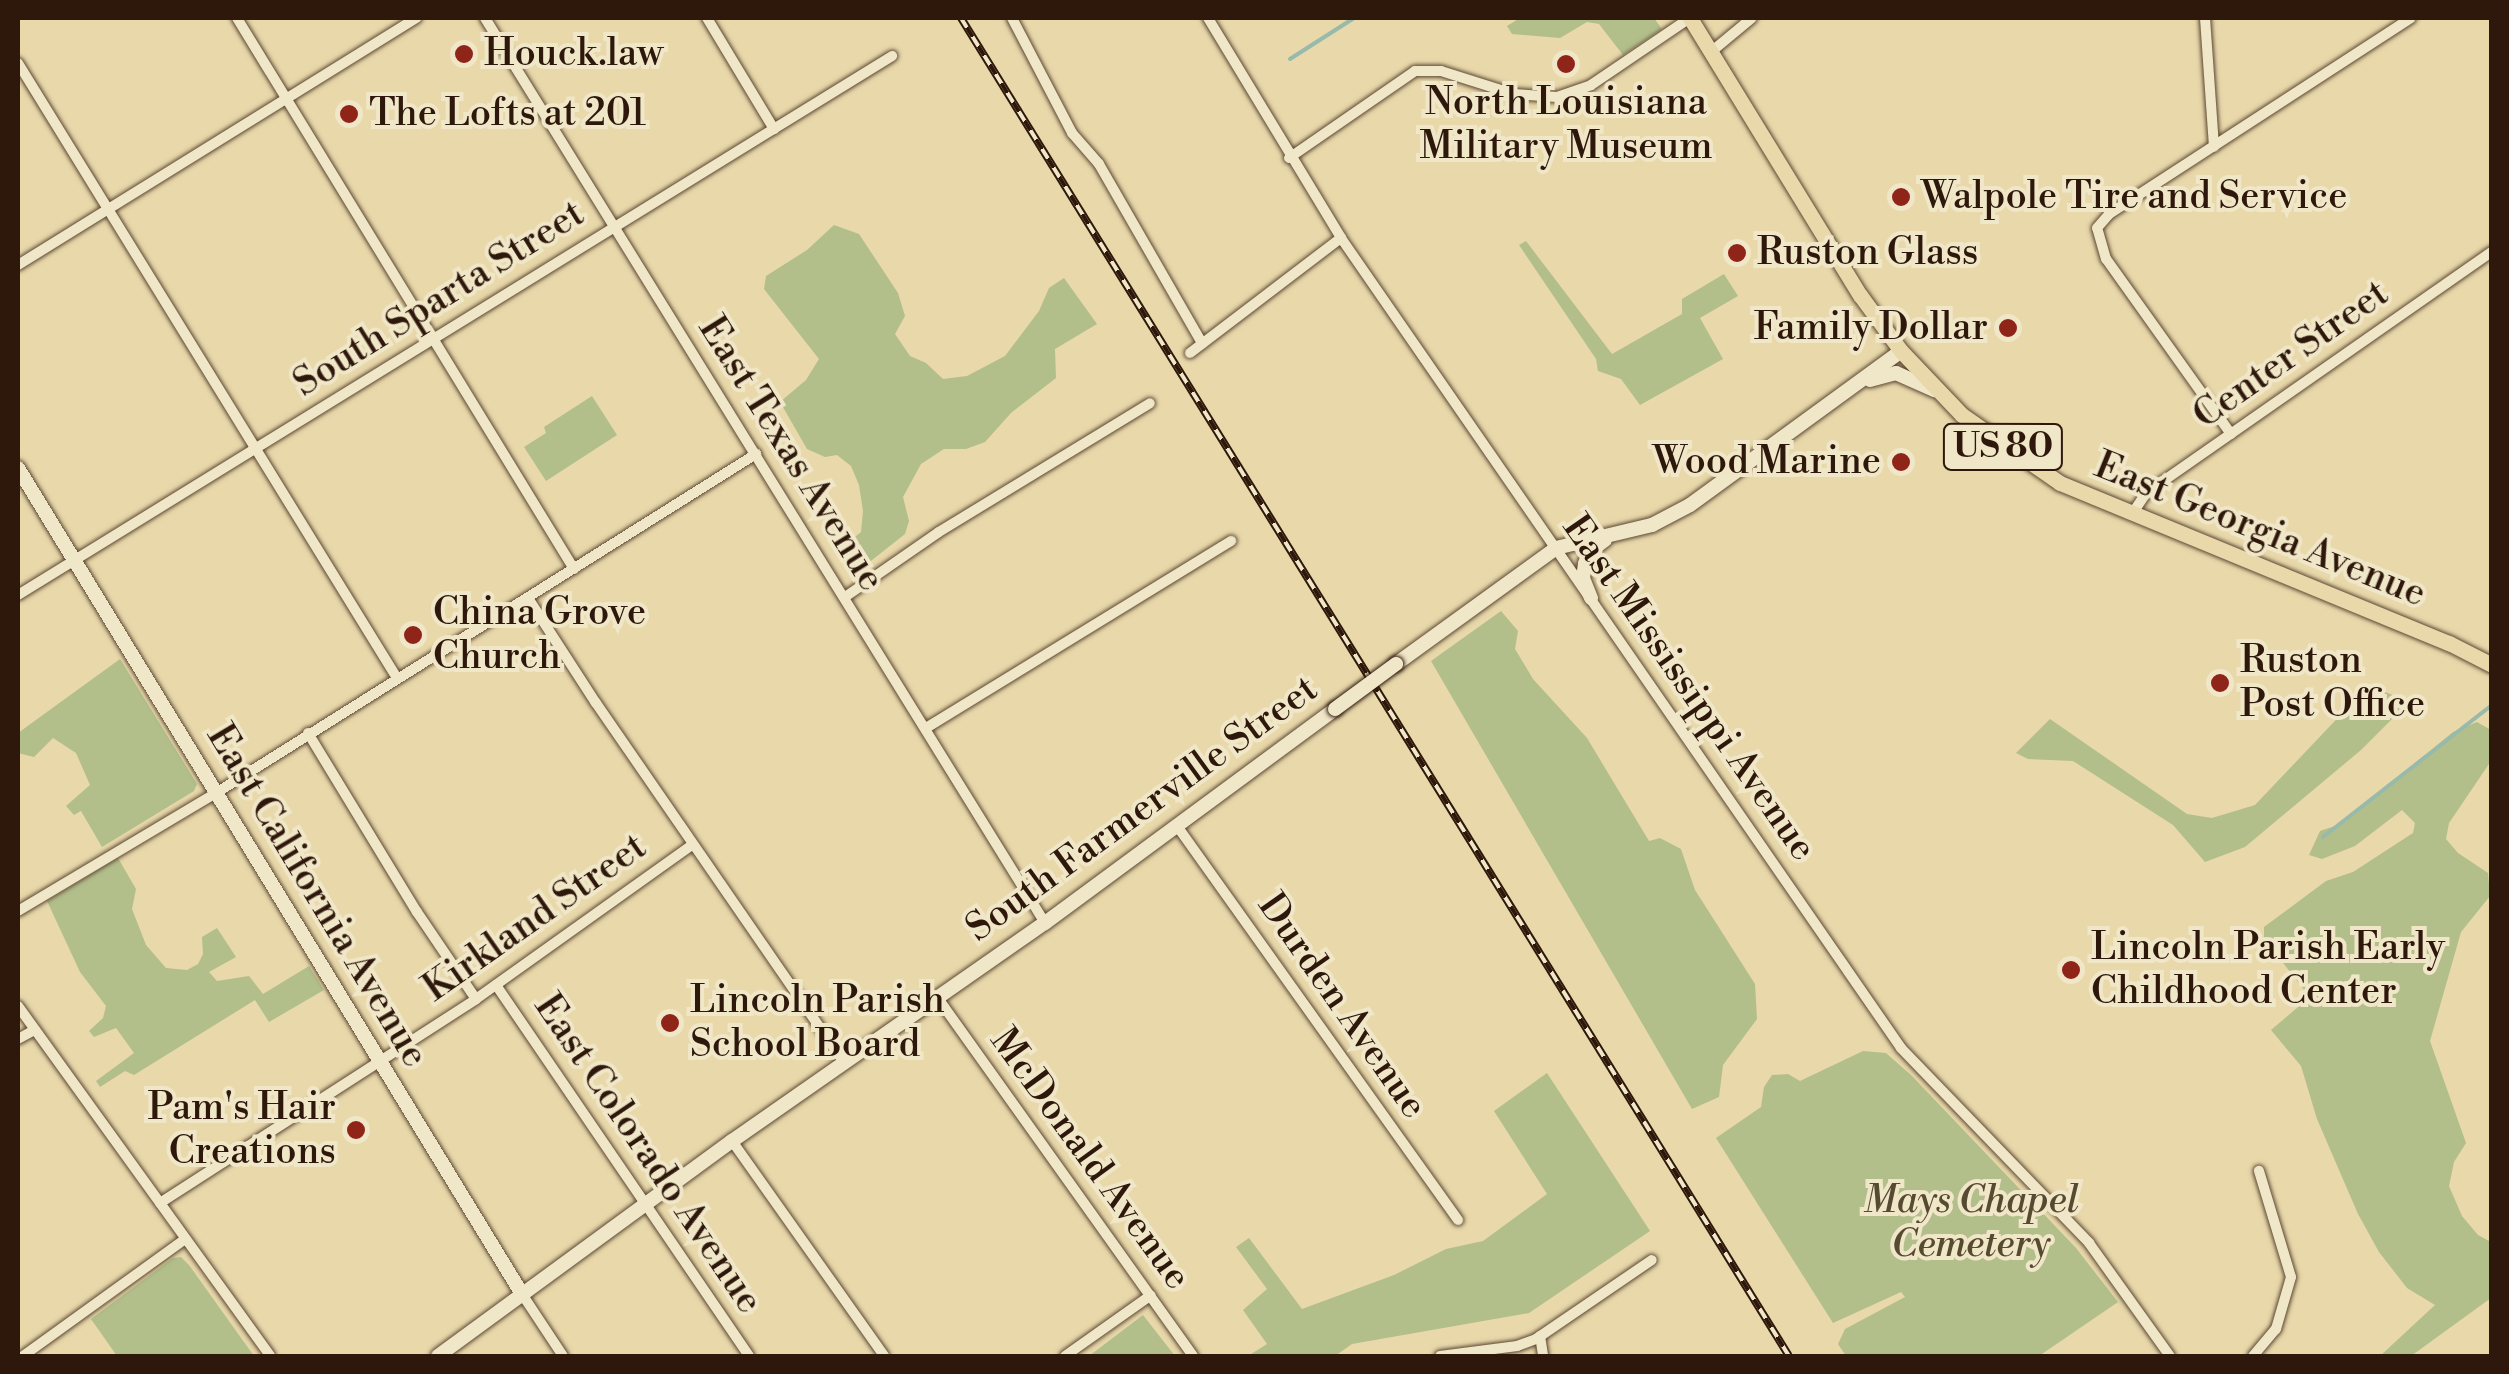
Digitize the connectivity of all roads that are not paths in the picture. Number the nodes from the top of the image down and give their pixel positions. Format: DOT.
graph roads {
  1 [pos="237,18"];
  2 [pos="418,18"];
  3 [pos="485,18"];
  4 [pos="706,18"];
  5 [pos="1012,18"];
  6 [pos="1208,18"];
  7 [pos="1690,18"];
  8 [pos="1752,18"];
  9 [pos="2205,18"];
  10 [pos="2412,18"];
  11 [pos="1710,52"];
  12 [pos="892,56"];
  13 [pos="18,63"];
  14 [pos="287,98"];
  15 [pos="774,129"];
  16 [pos="2214,147"];
  17 [pos="1289,158"];
  18 [pos="106,209"];
  19 [pos="612,227"];
  20 [pos="1341,238"];
  21 [pos="2492,252"];
  22 [pos="18,265"];
  23 [pos="432,339"];
  24 [pos="1202,343"];
  25 [pos="1900,351"];
  26 [pos="1190,352"];
  27 [pos="1940,394"];
  28 [pos="1839,396"];
  29 [pos="1150,403"];
  30 [pos="2230,434"];
  31 [pos="255,448"];
  32 [pos="756,454"];
  33 [pos="18,468"];
  34 [pos="2132,514"];
  35 [pos="1613,534"];
  36 [pos="1231,541"];
  37 [pos="1556,548"];
  38 [pos="73,559"];
  39 [pos="574,569"];
  40 [pos="18,594"];
  41 [pos="845,597"];
  42 [pos="528,598"];
  43 [pos="1591,598"];
  44 [pos="2492,665"];
  45 [pos="397,678"];
  46 [pos="926,728"];
  47 [pos="308,733"];
  48 [pos="216,793"];
  49 [pos="1177,826"];
  50 [pos="692,845"];
  51 [pos="18,911"];
  52 [pos="1046,923"];
  53 [pos="496,985"];
  54 [pos="937,996"];
  55 [pos="476,999"];
  56 [pos="18,1006"];
  57 [pos="34,1030"];
  58 [pos="18,1039"];
  59 [pos="378,1062"];
  60 [pos="844,1062"];
  61 [pos="732,1141"];
  62 [pos="2259,1172"];
  63 [pos="647,1202"];
  64 [pos="160,1203"];
  65 [pos="1458,1220"];
  66 [pos="185,1239"];
  67 [pos="1652,1260"];
  68 [pos="522,1294"];
  69 [pos="1150,1295"];
  70 [pos="1540,1336"];
  71 [pos="23,1356"];
  72 [pos="270,1356"];
  73 [pos="438,1356"];
  74 [pos="562,1356"];
  75 [pos="749,1356"];
  76 [pos="884,1356"];
  77 [pos="1065,1356"];
  78 [pos="1194,1356"];
  79 [pos="1440,1356"];
  80 [pos="1543,1356"];
  81 [pos="2170,1356"];
  82 [pos="2253,1356"];
  1 -- 14 [label="street"];
  2 -- 14 [label="street"];
  3 -- 19 [label="street, East Texas Avenue"];
  4 -- 15 [label="street"];
  5 -- 24 [label="street"];
  6 -- 17 [label="street, East Mississippi Avenue"];
  7 -- 11 [label="main road, East Georgia Avenue / US 80"];
  7 -- 17 [label="street"];
  8 -- 11 [label="street"];
  9 -- 16 [label="street"];
  10 -- 16 [label="street"];
  11 -- 25 [label="main road, East Georgia Avenue / US 80"];
  12 -- 15 [label="street, South Sparta Street"];
  13 -- 18 [label="street"];
  14 -- 18 [label="street"];
  14 -- 23 [label="street"];
  15 -- 19 [label="street, South Sparta Street"];
  16 -- 30 [label="street"];
  17 -- 20 [label="street, East Mississippi Avenue"];
  18 -- 22 [label="street"];
  18 -- 31 [label="street"];
  19 -- 23 [label="street, South Sparta Street"];
  19 -- 32 [label="street, East Texas Avenue"];
  20 -- 24 [label="street"];
  20 -- 37 [label="street, East Mississippi Avenue"];
  21 -- 30 [label="street, Center Street"];
  23 -- 31 [label="street, South Sparta Street"];
  23 -- 39 [label="street"];
  24 -- 26 [label="street"];
  25 -- 27 [label="main road, East Georgia Avenue / US 80"];
  25 -- 28 [label="street"];
  27 -- 28 [label="street"];
  27 -- 34 [label="main road, East Georgia Avenue / US 80"];
  28 -- 35 [label="street"];
  29 -- 41 [label="street"];
  30 -- 34 [label="street, Center Street"];
  31 -- 38 [label="street, South Sparta Street"];
  31 -- 45 [label="street"];
  32 -- 39 [label="street"];
  32 -- 41 [label="street, East Texas Avenue"];
  33 -- 38 [label="street, East California Avenue"];
  34 -- 44 [label="main road, East Georgia Avenue / US 80"];
  35 -- 37 [label="street"];
  35 -- 43 [label="street"];
  36 -- 46 [label="street"];
  37 -- 43 [label="street, East Mississippi Avenue"];
  37 -- 49 [label="street, South Farmerville Street, bridge"];
  38 -- 40 [label="street, South Sparta Street"];
  38 -- 48 [label="street, East California Avenue"];
  39 -- 42 [label="street"];
  41 -- 46 [label="street, East Texas Avenue"];
  42 -- 45 [label="street"];
  42 -- 50 [label="street"];
  43 -- 81 [label="street, East Mississippi Avenue"];
  45 -- 47 [label="street"];
  46 -- 52 [label="street, East Texas Avenue"];
  47 -- 48 [label="street"];
  47 -- 55 [label="street, East Colorado Avenue"];
  48 -- 51 [label="street"];
  48 -- 59 [label="street, East California Avenue"];
  49 -- 52 [label="street, South Farmerville Street"];
  49 -- 65 [label="street, Durden Avenue"];
  50 -- 53 [label="street, Kirkland Street"];
  50 -- 60 [label="street"];
  52 -- 54 [label="street, South Farmerville Street"];
  53 -- 55 [label="street, Kirkland Street"];
  53 -- 63 [label="street, East Colorado Avenue"];
  54 -- 60 [label="street, South Farmerville Street"];
  54 -- 69 [label="street, McDonald Avenue"];
  55 -- 59 [label="street, Kirkland Street"];
  56 -- 57 [label="street"];
  57 -- 58 [label="street"];
  57 -- 64 [label="street"];
  59 -- 64 [label="street, Kirkland Street"];
  59 -- 68 [label="street, East California Avenue"];
  60 -- 61 [label="street, South Farmerville Street"];
  61 -- 63 [label="street, South Farmerville Street"];
  61 -- 76 [label="street"];
  62 -- 82 [label="street"];
  63 -- 68 [label="street, South Farmerville Street"];
  63 -- 75 [label="street, East Colorado Avenue"];
  64 -- 66 [label="street"];
  66 -- 71 [label="street"];
  66 -- 72 [label="street"];
  67 -- 70 [label="street"];
  68 -- 73 [label="street, South Farmerville Street"];
  68 -- 74 [label="street, East California Avenue"];
  69 -- 77 [label="street"];
  69 -- 78 [label="street, McDonald Avenue"];
  70 -- 79 [label="street"];
  70 -- 80 [label="street"];
}
